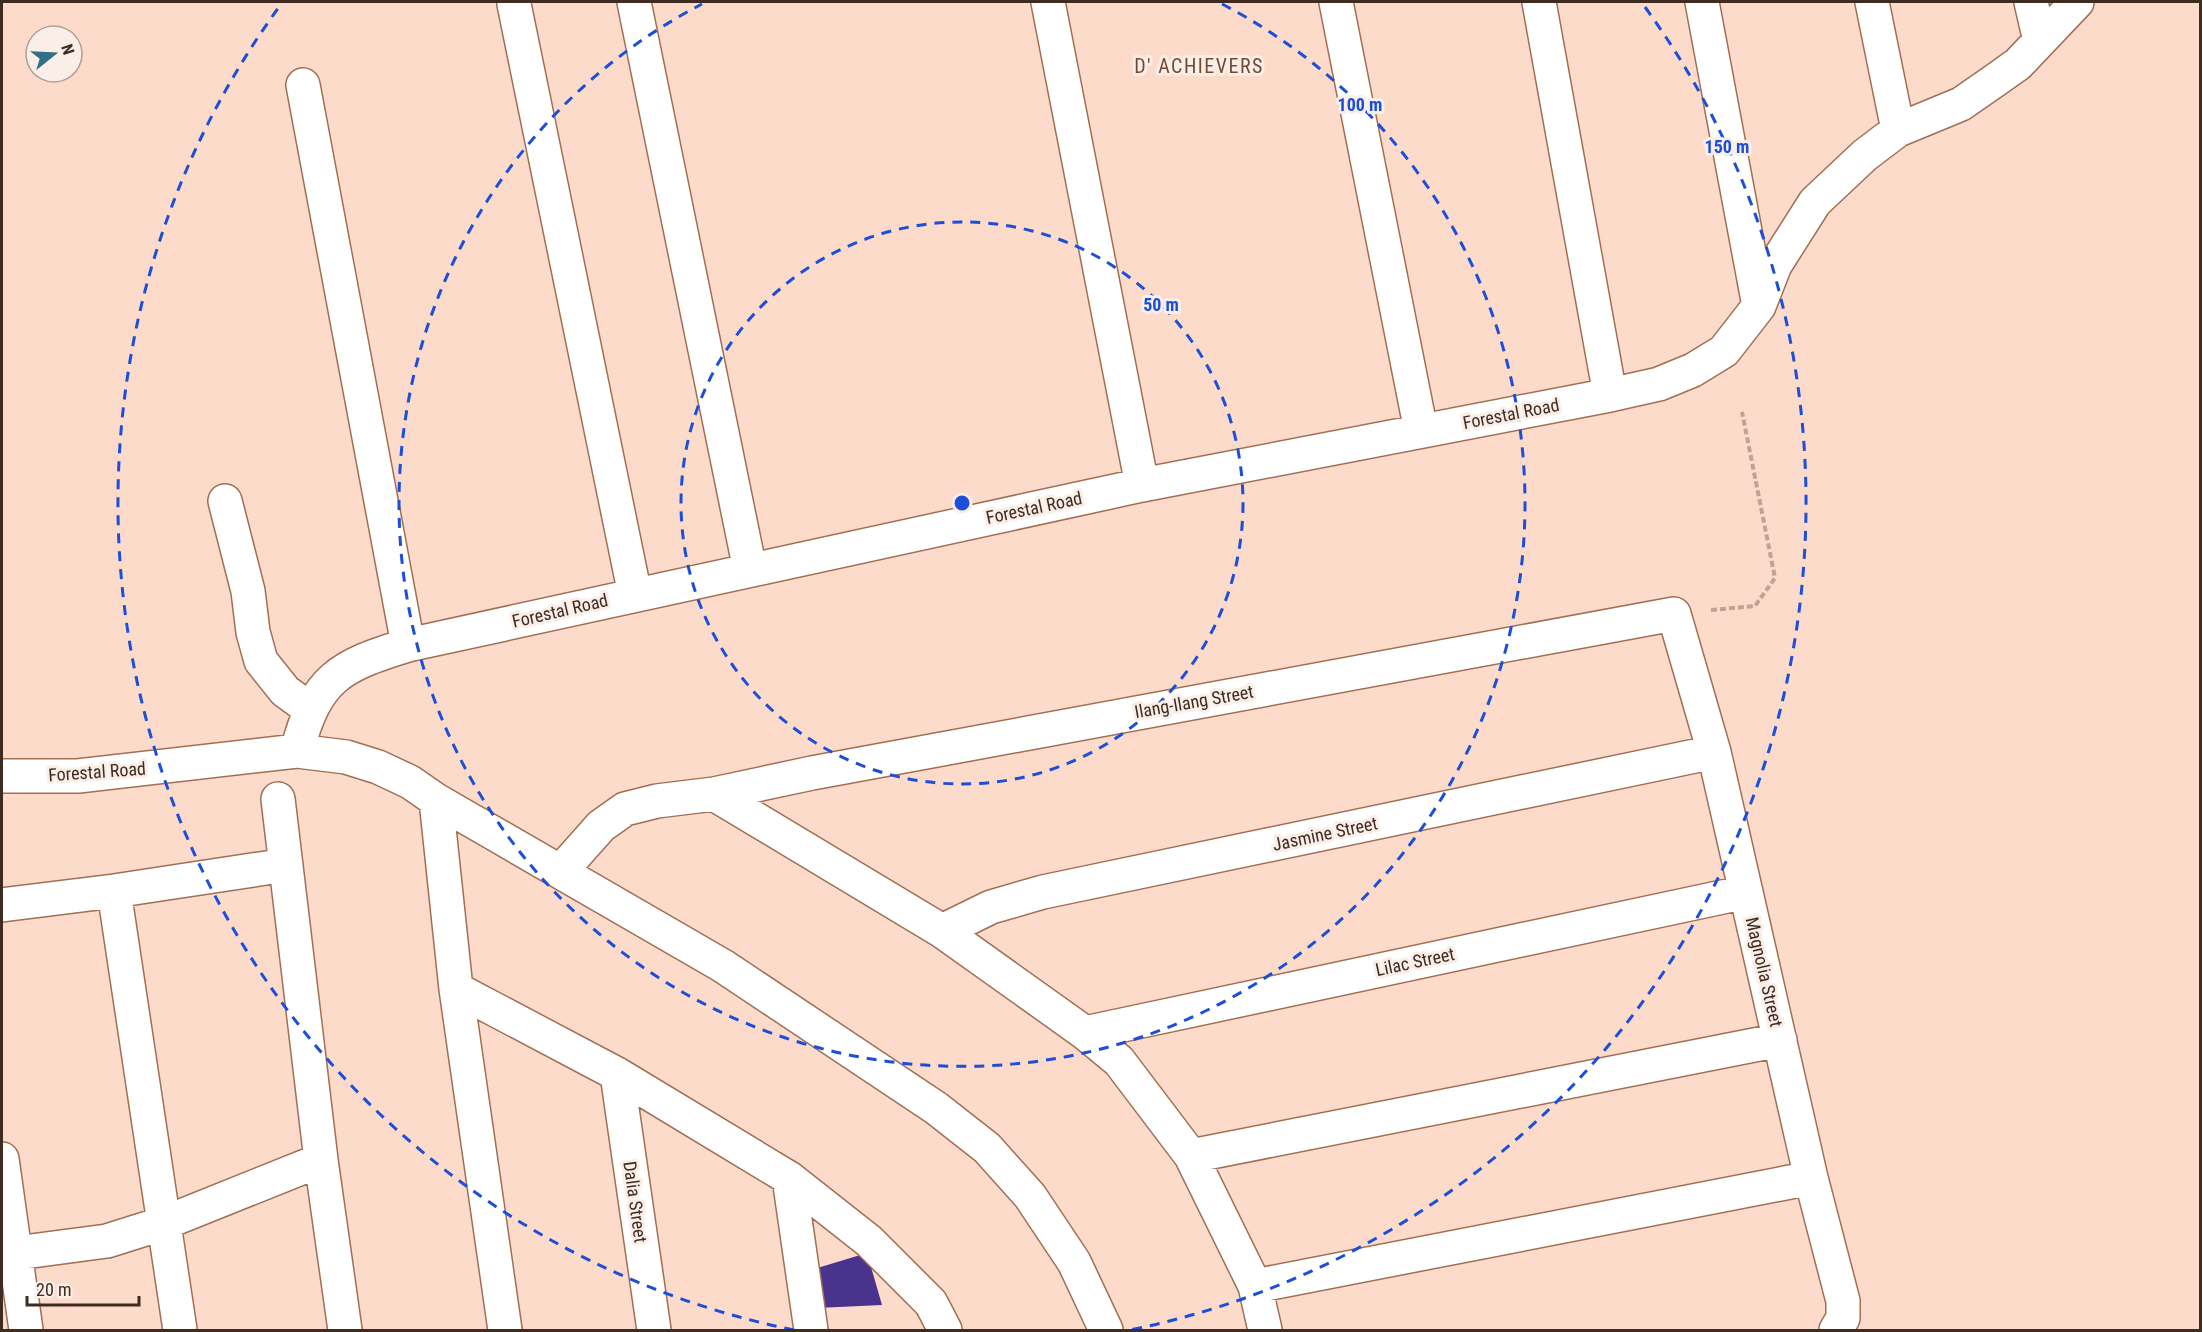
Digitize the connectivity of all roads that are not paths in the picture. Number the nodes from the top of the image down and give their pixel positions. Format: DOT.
graph roads {
  1 [pos="634,2"];
  2 [pos="1048,2"];
  3 [pos="1336,2"];
  4 [pos="1539,2"];
  5 [pos="1702,2"];
  6 [pos="1872,2"];
  7 [pos="2031,2"];
  8 [pos="2077,2"];
  9 [pos="514,4"];
  10 [pos="2040,41"];
  11 [pos="303,85"];
  12 [pos="1898,130"];
  13 [pos="1759,306"];
  14 [pos="1610,395"];
  15 [pos="1421,431"];
  16 [pos="1142,485"];
  17 [pos="225,501"];
  18 [pos="750,570"];
  19 [pos="634,595"];
  20 [pos="1674,614"];
  21 [pos="408,645"];
  22 [pos="311,710"];
  23 [pos="297,751"];
  24 [pos="1714,752"];
  25 [pos="2,776"];
  26 [pos="714,794"];
  27 [pos="278,799"];
  28 [pos="436,800"];
  29 [pos="286,865"];
  30 [pos="561,871"];
  31 [pos="114,891"];
  32 [pos="1746,892"];
  33 [pos="2,905"];
  34 [pos="942,931"];
  35 [pos="456,989"];
  36 [pos="1085,1033"];
  37 [pos="1780,1040"];
  38 [pos="617,1074"];
  39 [pos="1191,1156"];
  40 [pos="2,1159"];
  41 [pos="321,1161"];
  42 [pos="789,1178"];
  43 [pos="1811,1178"];
  44 [pos="164,1223"];
  45 [pos="8,1255"];
  46 [pos="1255,1286"];
  47 [pos="26,1330"];
  48 [pos="180,1330"];
  49 [pos="345,1330"];
  50 [pos="505,1330"];
  51 [pos="654,1330"];
  52 [pos="811,1330"];
  53 [pos="945,1330"];
  54 [pos="1106,1330"];
  55 [pos="1265,1330"];
  56 [pos="1836,1330"];
  1 -- 18 [label="street"];
  2 -- 16 [label="street"];
  3 -- 15 [label="street"];
  4 -- 14 [label="street"];
  5 -- 13 [label="street"];
  6 -- 12 [label="street"];
  7 -- 10 [label="street"];
  8 -- 10 [label="street, Forestal Road"];
  9 -- 19 [label="street"];
  10 -- 12 [label="street, Forestal Road"];
  11 -- 21 [label="street"];
  12 -- 13 [label="street, Forestal Road"];
  13 -- 14 [label="street, Forestal Road"];
  14 -- 15 [label="street, Forestal Road"];
  15 -- 16 [label="street, Forestal Road"];
  16 -- 18 [label="street, Forestal Road"];
  17 -- 22 [label="street"];
  18 -- 19 [label="street, Forestal Road"];
  19 -- 21 [label="street, Forestal Road"];
  20 -- 24 [label="street, Magnolia Street"];
  20 -- 26 [label="street, Ilang-Ilang Street"];
  21 -- 22 [label="street, Forestal Road"];
  22 -- 23 [label="street, Forestal Road"];
  23 -- 25 [label="street, Forestal Road"];
  23 -- 28 [label="street"];
  24 -- 32 [label="street, Magnolia Street"];
  24 -- 34 [label="street, Jasmine Street"];
  26 -- 30 [label="street, Ilang-Ilang Street"];
  26 -- 34 [label="street"];
  27 -- 29 [label="street"];
  28 -- 30 [label="street"];
  28 -- 35 [label="street"];
  29 -- 31 [label="street"];
  29 -- 41 [label="street"];
  30 -- 54 [label="street"];
  31 -- 33 [label="street"];
  31 -- 44 [label="street"];
  32 -- 36 [label="street, Lilac Street"];
  32 -- 37 [label="street, Magnolia Street"];
  34 -- 36 [label="street"];
  35 -- 38 [label="street"];
  35 -- 50 [label="street"];
  36 -- 39 [label="street"];
  37 -- 39 [label="street"];
  37 -- 43 [label="street, Magnolia Street"];
  38 -- 42 [label="street"];
  38 -- 51 [label="street, Dalia Street"];
  39 -- 46 [label="street"];
  40 -- 45 [label="street"];
  41 -- 44 [label="street"];
  41 -- 49 [label="street"];
  42 -- 52 [label="street"];
  42 -- 53 [label="street"];
  43 -- 46 [label="street"];
  43 -- 56 [label="street, Magnolia Street"];
  44 -- 45 [label="street"];
  44 -- 48 [label="street"];
  45 -- 47 [label="street"];
  46 -- 55 [label="street"];
}
